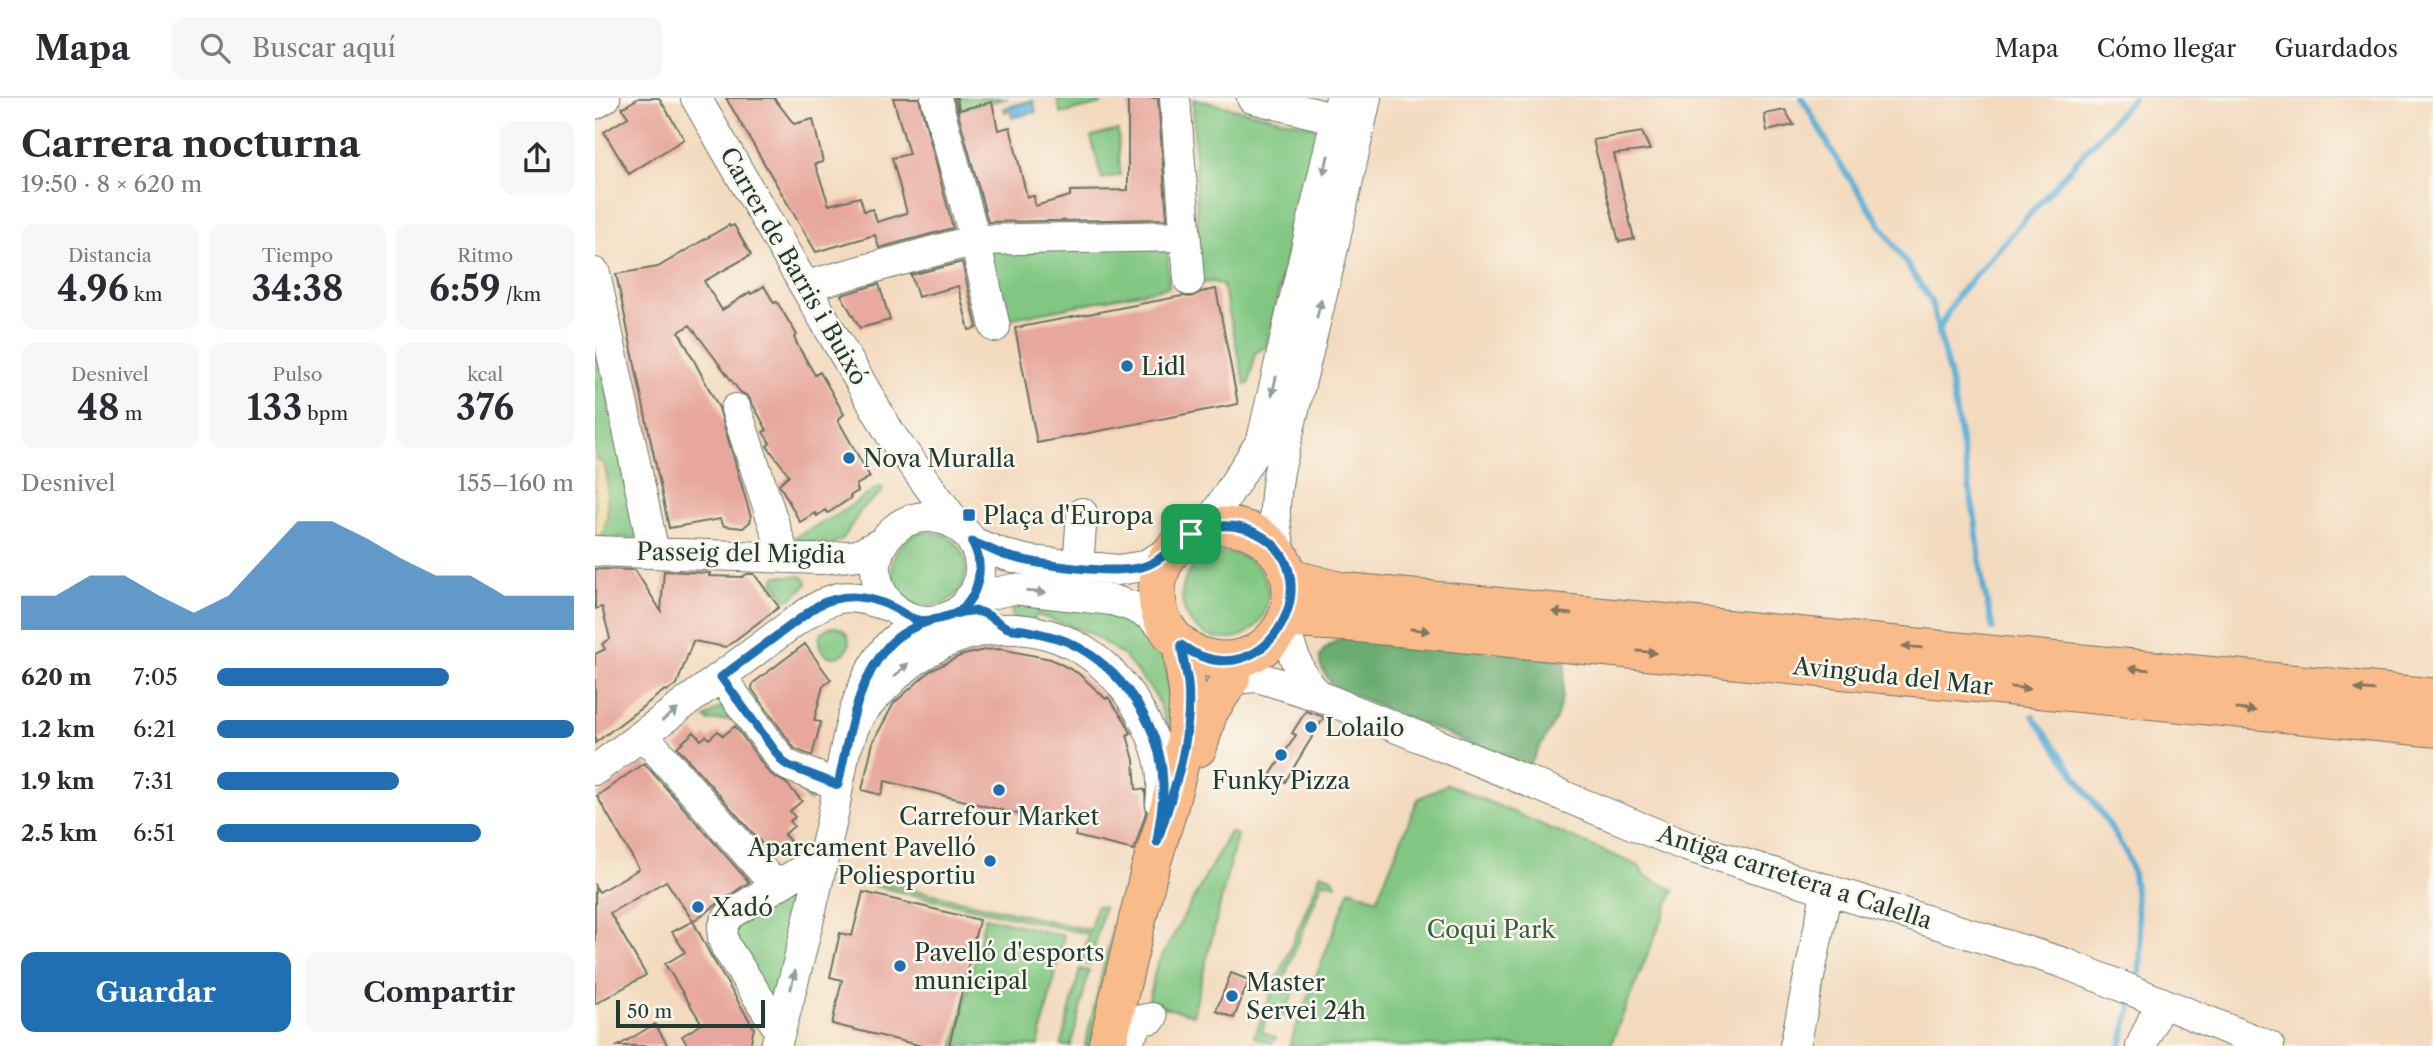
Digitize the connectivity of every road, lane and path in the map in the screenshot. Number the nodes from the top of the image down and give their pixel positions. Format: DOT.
graph roads {
  1 [pos="605,98"];
  2 [pos="696,98"];
  3 [pos="936,98"];
  4 [pos="1175,98"];
  5 [pos="1252,98"];
  6 [pos="1366,98"];
  7 [pos="595,104"];
  8 [pos="1339,108"];
  9 [pos="1185,236"];
  10 [pos="975,240"];
  11 [pos="595,273"];
  12 [pos="1189,280"];
  13 [pos="806,286"];
  14 [pos="995,327"];
  15 [pos="736,410"];
  16 [pos="891,435"];
  17 [pos="1082,513"];
  18 [pos="890,534"];
  19 [pos="965,534"];
  20 [pos="1182,542"];
  21 [pos="595,551"];
  22 [pos="654,553"];
  23 [pos="785,558"];
  24 [pos="1078,567"];
  25 [pos="1286,567"];
  26 [pos="894,608"];
  27 [pos="1353,608"];
  28 [pos="952,611"];
  29 [pos="1284,622"];
  30 [pos="1007,628"];
  31 [pos="1175,640"];
  32 [pos="1241,669"];
  33 [pos="721,677"];
  34 [pos="2433,697"];
  35 [pos="1324,698"];
  36 [pos="2433,728"];
  37 [pos="643,735"];
  38 [pos="848,744"];
  39 [pos="595,770"];
  40 [pos="838,785"];
  41 [pos="1157,842"];
  42 [pos="822,858"];
  43 [pos="776,886"];
  44 [pos="1828,889"];
  45 [pos="2157,1000"];
  46 [pos="778,1039"];
  47 [pos="1123,1042"];
  48 [pos="1795,1046"];
  49 [pos="2141,1046"];
  50 [pos="2269,1046"];
  1 -- 7 [label="street"];
  2 -- 13 [label="street, Carrer de Barris i Buixó"];
  3 -- 10 [label="street"];
  4 -- 9 [label="street"];
  5 -- 8 [label="street"];
  25 -- 6 [label="street, one-way"];
  8 -- 20 [label="street, one-way"];
  9 -- 10 [label="street"];
  9 -- 12 [label="street"];
  10 -- 13 [label="street"];
  10 -- 14 [label="street"];
  11 -- 22 [label="street"];
  13 -- 16 [label="street, Carrer de Barris i Buixó"];
  15 -- 23 [label="street"];
  16 -- 18 [label="street, Carrer de Barris i Buixó"];
  16 -- 19 [label="street, Carrer de Barris i Buixó"];
  17 -- 24 [label="street"];
  18 -- 19 [label="street"];
  18 -- 23 [label="street, Passeig del Migdia"];
  18 -- 26 [label="street"];
  19 -- 24 [label="street"];
  19 -- 28 [label="street"];
  20 -- 24 [label="street"];
  20 -- 25 [label="main road"];
  20 -- 31 [label="main road"];
  21 -- 22 [label="street, Passeig del Migdia"];
  22 -- 23 [label="street, Passeig del Migdia"];
  25 -- 27 [label="main road"];
  25 -- 29 [label="main road"];
  26 -- 28 [label="street"];
  26 -- 33 [label="street"];
  27 -- 29 [label="main road"];
  34 -- 27 [label="main road, Avinguda del Mar, one-way"];
  27 -- 36 [label="main road, Avinguda del Mar, one-way"];
  28 -- 30 [label="street"];
  28 -- 31 [label="street, one-way"];
  28 -- 38 [label="street"];
  29 -- 32 [label="main road"];
  29 -- 35 [label="street, Antiga carretera a Calella"];
  38 -- 30 [label="street, one-way"];
  30 -- 41 [label="street"];
  31 -- 32 [label="main road"];
  31 -- 41 [label="main road"];
  32 -- 35 [label="street, Antiga carretera a Calella"];
  32 -- 47 [label="main road"];
  37 -- 33 [label="street, one-way"];
  33 -- 40 [label="street"];
  35 -- 44 [label="street, Antiga carretera a Calella"];
  37 -- 39 [label="street"];
  37 -- 43 [label="street"];
  38 -- 40 [label="street"];
  40 -- 42 [label="street"];
  41 -- 47 [label="main road"];
  42 -- 43 [label="street"];
  46 -- 42 [label="street, one-way"];
  43 -- 46 [label="street"];
  44 -- 45 [label="street, Antiga carretera a Calella"];
  44 -- 48 [label="street"];
  45 -- 49 [label="street"];
  45 -- 50 [label="street, Antiga carretera a Calella"];
}
